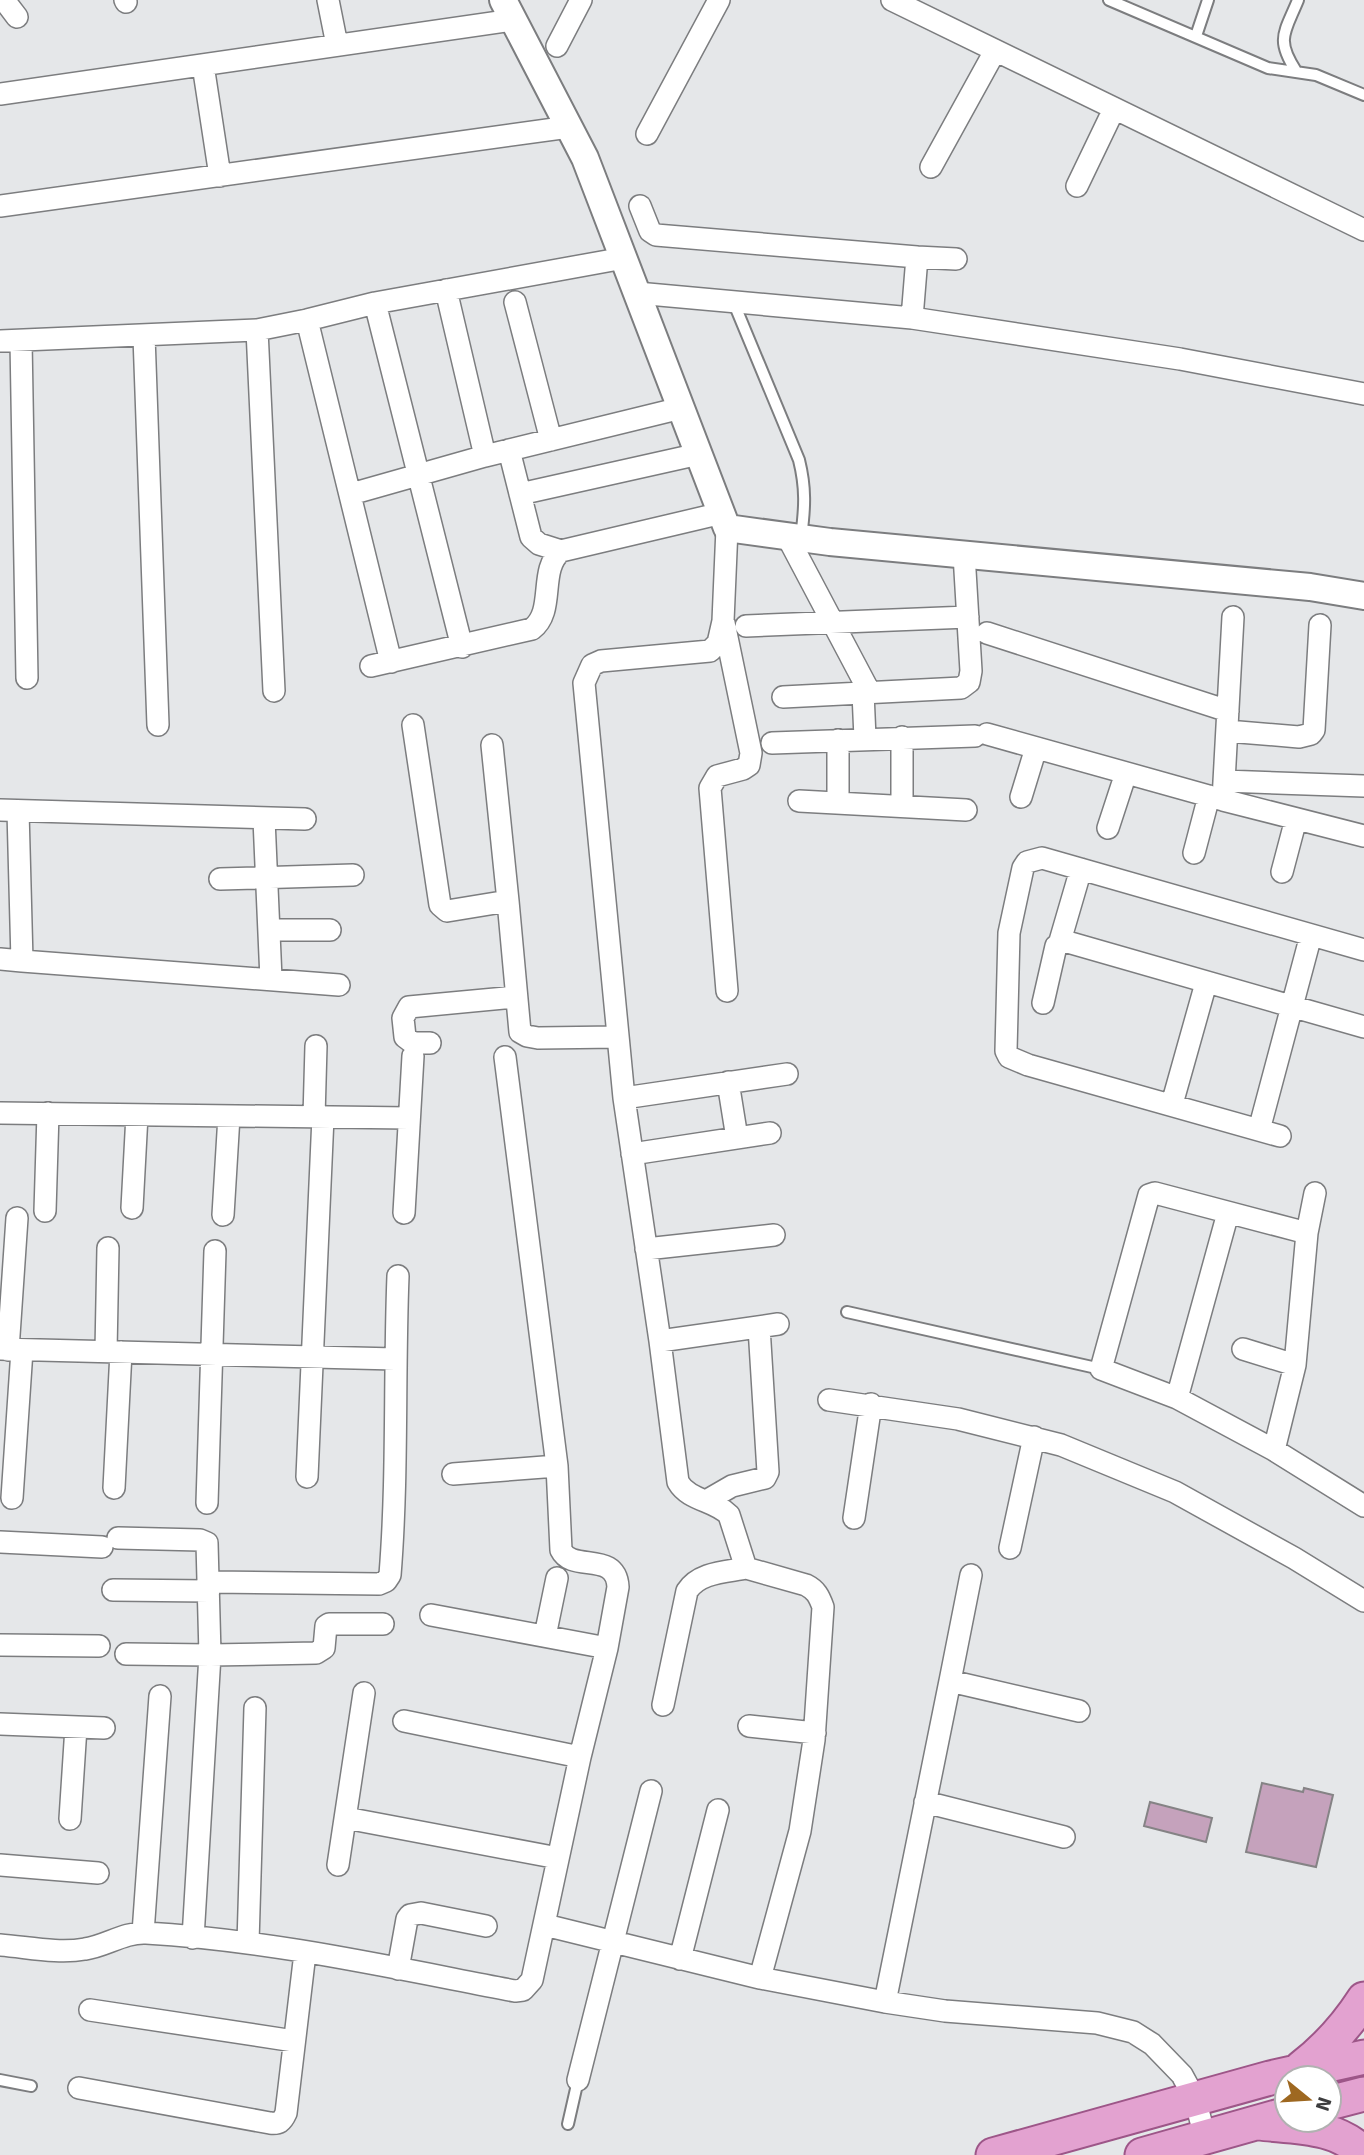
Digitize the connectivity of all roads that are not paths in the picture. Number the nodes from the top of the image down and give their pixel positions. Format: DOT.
graph roads {
  1 [pos="5,0"];
  2 [pos="328,0"];
  3 [pos="581,0"];
  4 [pos="719,0"];
  5 [pos="892,0"];
  6 [pos="1109,0"];
  7 [pos="1208,0"];
  8 [pos="1298,0"];
  9 [pos="508,10"];
  10 [pos="17,18"];
  11 [pos="1196,36"];
  12 [pos="337,45"];
  13 [pos="557,46"];
  14 [pos="995,51"];
  15 [pos="202,65"];
  16 [pos="1296,71"];
  17 [pos="0,94"];
  18 [pos="1364,95"];
  19 [pos="1114,108"];
  20 [pos="569,127"];
  21 [pos="648,134"];
  22 [pos="931,167"];
  23 [pos="220,176"];
  24 [pos="1077,186"];
  25 [pos="0,206"];
  26 [pos="640,206"];
  27 [pos="1364,230"];
  28 [pos="917,257"];
  29 [pos="624,258"];
  30 [pos="956,259"];
  31 [pos="446,290"];
  32 [pos="637,292"];
  33 [pos="733,301"];
  34 [pos="515,302"];
  35 [pos="375,303"];
  36 [pos="912,318"];
  37 [pos="307,320"];
  38 [pos="257,330"];
  39 [pos="144,336"];
  40 [pos="10,341"];
  41 [pos="1364,394"];
  42 [pos="681,408"];
  43 [pos="551,440"];
  44 [pos="509,450"];
  45 [pos="699,454"];
  46 [pos="485,456"];
  47 [pos="420,475"];
  48 [pos="351,494"];
  49 [pos="520,495"];
  50 [pos="724,521"];
  51 [pos="794,537"];
  52 [pos="561,551"];
  53 [pos="964,554"];
  54 [pos="1364,596"];
  55 [pos="968,617"];
  56 [pos="1233,617"];
  57 [pos="723,621"];
  58 [pos="833,622"];
  59 [pos="1320,625"];
  60 [pos="746,626"];
  61 [pos="987,633"];
  62 [pos="462,647"];
  63 [pos="27,678"];
  64 [pos="274,691"];
  65 [pos="866,693"];
  66 [pos="783,696"];
  67 [pos="1228,721"];
  68 [pos="158,724"];
  69 [pos="413,726"];
  70 [pos="902,737"];
  71 [pos="865,738"];
  72 [pos="838,740"];
  73 [pos="772,743"];
  74 [pos="492,745"];
  75 [pos="1036,747"];
  76 [pos="1126,773"];
  77 [pos="1364,786"];
  78 [pos="1219,793"];
  79 [pos="1021,797"];
  80 [pos="799,801"];
  81 [pos="838,803"];
  82 [pos="902,806"];
  83 [pos="9,810"];
  84 [pos="966,810"];
  85 [pos="264,819"];
  86 [pos="305,819"];
  87 [pos="1296,819"];
  88 [pos="1108,828"];
  89 [pos="1364,836"];
  90 [pos="1194,853"];
  91 [pos="1081,869"];
  92 [pos="1282,872"];
  93 [pos="352,875"];
  94 [pos="266,878"];
  95 [pos="220,879"];
  96 [pos="508,901"];
  97 [pos="269,930"];
  98 [pos="330,930"];
  99 [pos="1311,934"];
  100 [pos="1060,942"];
  101 [pos="1364,950"];
  102 [pos="0,959"];
  103 [pos="22,961"];
  104 [pos="271,979"];
  105 [pos="1206,983"];
  106 [pos="339,985"];
  107 [pos="727,991"];
  108 [pos="516,997"];
  109 [pos="1042,1003"];
  110 [pos="1292,1007"];
  111 [pos="1364,1027"];
  112 [pos="618,1037"];
  113 [pos="316,1046"];
  114 [pos="505,1056"];
  115 [pos="787,1074"];
  116 [pos="728,1082"];
  117 [pos="624,1098"];
  118 [pos="1172,1104"];
  119 [pos="0,1113"];
  120 [pos="48,1114"];
  121 [pos="138,1115"];
  122 [pos="229,1116"];
  123 [pos="318,1117"];
  124 [pos="410,1118"];
  125 [pos="1259,1130"];
  126 [pos="770,1133"];
  127 [pos="1280,1136"];
  128 [pos="737,1138"];
  129 [pos="632,1154"];
  130 [pos="1315,1193"];
  131 [pos="132,1208"];
  132 [pos="45,1211"];
  133 [pos="404,1213"];
  134 [pos="1228,1213"];
  135 [pos="223,1214"];
  136 [pos="17,1218"];
  137 [pos="1307,1233"];
  138 [pos="774,1234"];
  139 [pos="108,1248"];
  140 [pos="646,1249"];
  141 [pos="7,1251"];
  142 [pos="215,1251"];
  143 [pos="398,1276"];
  144 [pos="6,1300"];
  145 [pos="847,1312"];
  146 [pos="660,1341"];
  147 [pos="1242,1349"];
  148 [pos="10,1350"];
  149 [pos="114,1351"];
  150 [pos="213,1354"];
  151 [pos="312,1356"];
  152 [pos="395,1359"];
  153 [pos="1295,1365"];
  154 [pos="1101,1369"];
  155 [pos="1177,1398"];
  156 [pos="828,1399"];
  157 [pos="870,1404"];
  158 [pos="1034,1437"];
  159 [pos="1274,1450"];
  160 [pos="556,1466"];
  161 [pos="453,1474"];
  162 [pos="307,1477"];
  163 [pos="114,1488"];
  164 [pos="12,1498"];
  165 [pos="706,1501"];
  166 [pos="207,1503"];
  167 [pos="1364,1506"];
  168 [pos="854,1518"];
  169 [pos="0,1542"];
  170 [pos="1010,1548"];
  171 [pos="746,1568"];
  172 [pos="971,1575"];
  173 [pos="557,1578"];
  174 [pos="209,1587"];
  175 [pos="113,1590"];
  176 [pos="1364,1601"];
  177 [pos="431,1615"];
  178 [pos="383,1623"];
  179 [pos="545,1636"];
  180 [pos="0,1645"];
  181 [pos="99,1646"];
  182 [pos="607,1648"];
  183 [pos="126,1654"];
  184 [pos="210,1655"];
  185 [pos="950,1681"];
  186 [pos="364,1693"];
  187 [pos="160,1696"];
  188 [pos="663,1705"];
  189 [pos="255,1708"];
  190 [pos="1079,1711"];
  191 [pos="404,1721"];
  192 [pos="0,1724"];
  193 [pos="749,1726"];
  194 [pos="76,1727"];
  195 [pos="104,1728"];
  196 [pos="815,1733"];
  197 [pos="580,1757"];
  198 [pos="651,1791"];
  199 [pos="925,1802"];
  200 [pos="719,1811"];
  201 [pos="346,1818"];
  202 [pos="70,1819"];
  203 [pos="1064,1837"];
  204 [pos="558,1858"];
  205 [pos="0,1865"];
  206 [pos="338,1865"];
  207 [pos="98,1873"];
  208 [pos="545,1925"];
  209 [pos="486,1926"];
  210 [pos="143,1933"];
  211 [pos="193,1938"];
  212 [pos="611,1942"];
  213 [pos="248,1943"];
  214 [pos="0,1945"];
  215 [pos="305,1953"];
  216 [pos="680,1959"];
  217 [pos="398,1969"];
  218 [pos="760,1978"];
  219 [pos="1364,1999"];
  220 [pos="884,2002"];
  221 [pos="90,2010"];
  222 [pos="295,2041"];
  223 [pos="1364,2057"];
  224 [pos="1306,2064"];
  225 [pos="1332,2064"];
  226 [pos="1273,2078"];
  227 [pos="0,2080"];
  228 [pos="578,2080"];
  229 [pos="31,2086"];
  230 [pos="79,2088"];
  231 [pos="1364,2094"];
  232 [pos="1195,2099"];
  233 [pos="1343,2099"];
  234 [pos="1273,2117"];
  235 [pos="1255,2122"];
  236 [pos="568,2123"];
  237 [pos="1205,2137"];
  238 [pos="993,2155"];
  239 [pos="1142,2155"];
  240 [pos="1364,2155"];
  1 -- 10 [label="street"];
  2 -- 12 [label="street"];
  3 -- 13 [label="street"];
  4 -- 21 [label="street"];
  5 -- 14 [label="street"];
  6 -- 11 [label="lane"];
  7 -- 11 [label="lane"];
  8 -- 16 [label="lane"];
  9 -- 12 [label="street"];
  9 -- 20 [label="street"];
  11 -- 16 [label="lane"];
  12 -- 15 [label="street"];
  14 -- 19 [label="street"];
  14 -- 22 [label="street"];
  15 -- 17 [label="street"];
  15 -- 23 [label="street"];
  16 -- 18 [label="lane"];
  19 -- 24 [label="street"];
  19 -- 27 [label="street"];
  20 -- 23 [label="street"];
  20 -- 29 [label="street"];
  23 -- 25 [label="street"];
  26 -- 28 [label="street"];
  28 -- 30 [label="street"];
  28 -- 36 [label="street"];
  29 -- 31 [label="street"];
  29 -- 32 [label="street"];
  31 -- 35 [label="street"];
  31 -- 46 [label="street"];
  32 -- 33 [label="street"];
  32 -- 42 [label="street"];
  33 -- 36 [label="street"];
  33 -- 51 [label="lane"];
  34 -- 43 [label="street"];
  35 -- 37 [label="street"];
  35 -- 47 [label="street"];
  36 -- 41 [label="street"];
  37 -- 38 [label="street"];
  37 -- 48 [label="street"];
  38 -- 39 [label="street"];
  38 -- 64 [label="street"];
  39 -- 40 [label="street"];
  39 -- 68 [label="street"];
  40 -- 63 [label="street"];
  42 -- 43 [label="street"];
  42 -- 45 [label="street"];
  43 -- 44 [label="street"];
  44 -- 46 [label="street"];
  44 -- 49 [label="street"];
  45 -- 49 [label="street"];
  45 -- 50 [label="street"];
  46 -- 47 [label="street"];
  47 -- 48 [label="street"];
  47 -- 62 [label="street"];
  48 -- 62 [label="street"];
  49 -- 52 [label="street"];
  50 -- 51 [label="street"];
  50 -- 52 [label="street"];
  50 -- 57 [label="street"];
  51 -- 53 [label="street"];
  51 -- 58 [label="street"];
  52 -- 62 [label="street"];
  53 -- 54 [label="street"];
  53 -- 55 [label="street"];
  55 -- 58 [label="street"];
  55 -- 65 [label="street"];
  56 -- 67 [label="street"];
  57 -- 107 [label="street"];
  57 -- 112 [label="street"];
  58 -- 60 [label="street"];
  58 -- 65 [label="street"];
  59 -- 67 [label="street"];
  61 -- 67 [label="street"];
  65 -- 66 [label="street"];
  65 -- 71 [label="street"];
  67 -- 78 [label="street"];
  69 -- 96 [label="street"];
  70 -- 71 [label="street"];
  70 -- 75 [label="street"];
  70 -- 82 [label="street"];
  71 -- 72 [label="street"];
  72 -- 73 [label="street"];
  72 -- 81 [label="street"];
  74 -- 96 [label="street"];
  75 -- 76 [label="street"];
  75 -- 79 [label="street"];
  76 -- 78 [label="street"];
  76 -- 88 [label="street"];
  77 -- 78 [label="street"];
  78 -- 87 [label="street"];
  78 -- 90 [label="street"];
  80 -- 81 [label="street"];
  81 -- 82 [label="street"];
  82 -- 84 [label="street"];
  83 -- 85 [label="street"];
  83 -- 103 [label="street"];
  85 -- 86 [label="street"];
  85 -- 94 [label="street"];
  87 -- 89 [label="street"];
  87 -- 92 [label="street"];
  91 -- 99 [label="street"];
  91 -- 100 [label="street"];
  91 -- 118 [label="street"];
  93 -- 94 [label="street"];
  94 -- 95 [label="street"];
  94 -- 97 [label="street"];
  96 -- 108 [label="street"];
  97 -- 98 [label="street"];
  97 -- 104 [label="street"];
  99 -- 101 [label="street"];
  99 -- 110 [label="street"];
  100 -- 105 [label="street"];
  100 -- 109 [label="street"];
  102 -- 103 [label="street"];
  103 -- 104 [label="street"];
  104 -- 106 [label="street"];
  105 -- 110 [label="street"];
  105 -- 118 [label="street"];
  108 -- 112 [label="street"];
  108 -- 124 [label="street"];
  110 -- 111 [label="street"];
  110 -- 125 [label="street"];
  112 -- 117 [label="street"];
  113 -- 123 [label="street"];
  114 -- 160 [label="street"];
  115 -- 116 [label="street"];
  116 -- 117 [label="street"];
  116 -- 128 [label="street"];
  117 -- 129 [label="street"];
  118 -- 125 [label="street"];
  119 -- 120 [label="street"];
  120 -- 121 [label="street"];
  120 -- 132 [label="street"];
  121 -- 122 [label="street"];
  121 -- 131 [label="street"];
  122 -- 123 [label="street"];
  122 -- 135 [label="street"];
  123 -- 124 [label="street"];
  123 -- 151 [label="street"];
  124 -- 133 [label="street"];
  125 -- 127 [label="street"];
  126 -- 128 [label="street"];
  128 -- 129 [label="street"];
  129 -- 140 [label="street"];
  130 -- 137 [label="street"];
  134 -- 137 [label="street"];
  134 -- 154 [label="street"];
  134 -- 155 [label="street"];
  136 -- 141 [label="street"];
  137 -- 153 [label="street"];
  138 -- 140 [label="street"];
  139 -- 149 [label="street"];
  140 -- 146 [label="street"];
  141 -- 144 [label="street"];
  142 -- 150 [label="street"];
  143 -- 152 [label="street"];
  144 -- 148 [label="street"];
  145 -- 154 [label="lane"];
  146 -- 165 [label="street"];
  146 -- 165 [label="street"];
  147 -- 153 [label="street"];
  148 -- 149 [label="street"];
  148 -- 164 [label="street"];
  149 -- 150 [label="street"];
  149 -- 163 [label="street"];
  150 -- 151 [label="street"];
  150 -- 166 [label="street"];
  151 -- 152 [label="street"];
  151 -- 162 [label="street"];
  152 -- 174 [label="street"];
  153 -- 159 [label="street"];
  154 -- 155 [label="street"];
  155 -- 159 [label="street"];
  156 -- 157 [label="street"];
  157 -- 158 [label="street"];
  157 -- 168 [label="street"];
  158 -- 170 [label="street"];
  158 -- 176 [label="street"];
  159 -- 167 [label="street"];
  160 -- 161 [label="street"];
  160 -- 182 [label="street"];
  165 -- 171 [label="street"];
  169 -- 174 [label="street"];
  171 -- 188 [label="street"];
  171 -- 196 [label="street"];
  172 -- 185 [label="street"];
  173 -- 179 [label="street"];
  174 -- 175 [label="street"];
  174 -- 184 [label="street"];
  177 -- 179 [label="street"];
  178 -- 184 [label="street"];
  179 -- 182 [label="street"];
  180 -- 181 [label="street"];
  182 -- 197 [label="street"];
  183 -- 184 [label="street"];
  184 -- 211 [label="street"];
  185 -- 190 [label="street"];
  185 -- 199 [label="street"];
  186 -- 201 [label="street"];
  187 -- 210 [label="street"];
  189 -- 213 [label="street"];
  191 -- 197 [label="street"];
  192 -- 194 [label="street"];
  193 -- 196 [label="street"];
  194 -- 195 [label="street"];
  194 -- 202 [label="street"];
  196 -- 218 [label="street"];
  197 -- 204 [label="street"];
  198 -- 212 [label="street"];
  199 -- 203 [label="street"];
  199 -- 220 [label="street"];
  200 -- 216 [label="street"];
  201 -- 204 [label="street"];
  201 -- 206 [label="street"];
  204 -- 208 [label="street"];
  205 -- 207 [label="street"];
  208 -- 212 [label="street"];
  208 -- 217 [label="street"];
  209 -- 217 [label="street"];
  210 -- 211 [label="street"];
  210 -- 214 [label="street"];
  211 -- 213 [label="street"];
  212 -- 216 [label="street"];
  212 -- 228 [label="street"];
  213 -- 215 [label="street"];
  215 -- 217 [label="street"];
  215 -- 222 [label="street"];
  216 -- 218 [label="street"];
  218 -- 220 [label="street"];
  219 -- 224 [label="main road"];
  220 -- 232 [label="street"];
  221 -- 222 [label="street"];
  222 -- 230 [label="street"];
  223 -- 225 [label="main road"];
  226 -- 232 [label="main road"];
  227 -- 229 [label="lane"];
  228 -- 236 [label="lane"];
  231 -- 233 [label="main road"];
  232 -- 237 [label="street"];
  232 -- 238 [label="main road"];
  234 -- 235 [label="main road"];
  235 -- 237 [label="main road"];
  235 -- 240 [label="main road"];
  237 -- 239 [label="main road"];
}
